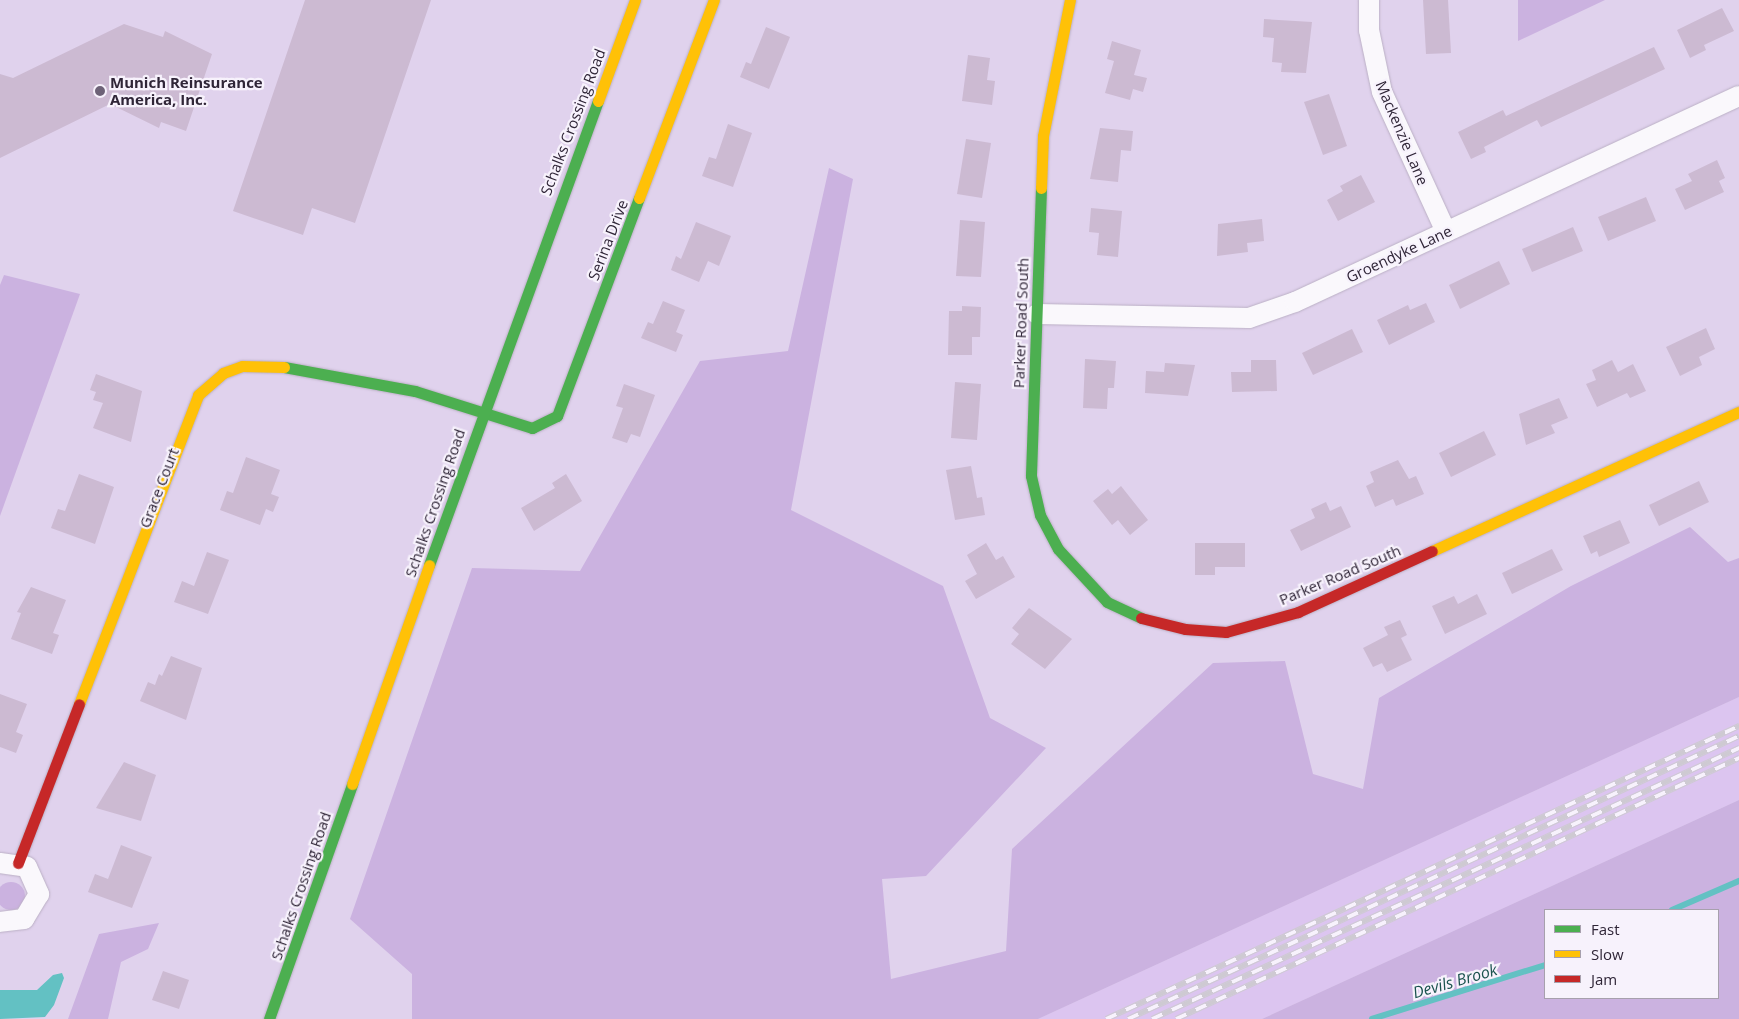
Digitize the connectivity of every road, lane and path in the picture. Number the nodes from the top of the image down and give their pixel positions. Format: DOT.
graph roads {
  1 [pos="635,0"];
  2 [pos="714,0"];
  3 [pos="1070,0"];
  4 [pos="1369,0"];
  5 [pos="1739,96"];
  6 [pos="1446,232"];
  7 [pos="1037,314"];
  8 [pos="1739,412"];
  9 [pos="482,415"];
  10 [pos="9,863"];
  11 [pos="0,922"];
  12 [pos="269,1019"];
  1 -- 9 [label="street, Schalks Crossing Road"];
  2 -- 9 [label="street, Serina Drive"];
  3 -- 7 [label="street, Parker Road South"];
  4 -- 6 [label="street, Mackenzie Lane"];
  5 -- 6 [label="street, Groendyke Lane"];
  6 -- 7 [label="street, Groendyke Lane"];
  7 -- 8 [label="street, Parker Road South"];
  9 -- 10 [label="street, Grace Court"];
  9 -- 12 [label="street, Schalks Crossing Road"];
  10 -- 11 [label="street, Grace Court"];
}
